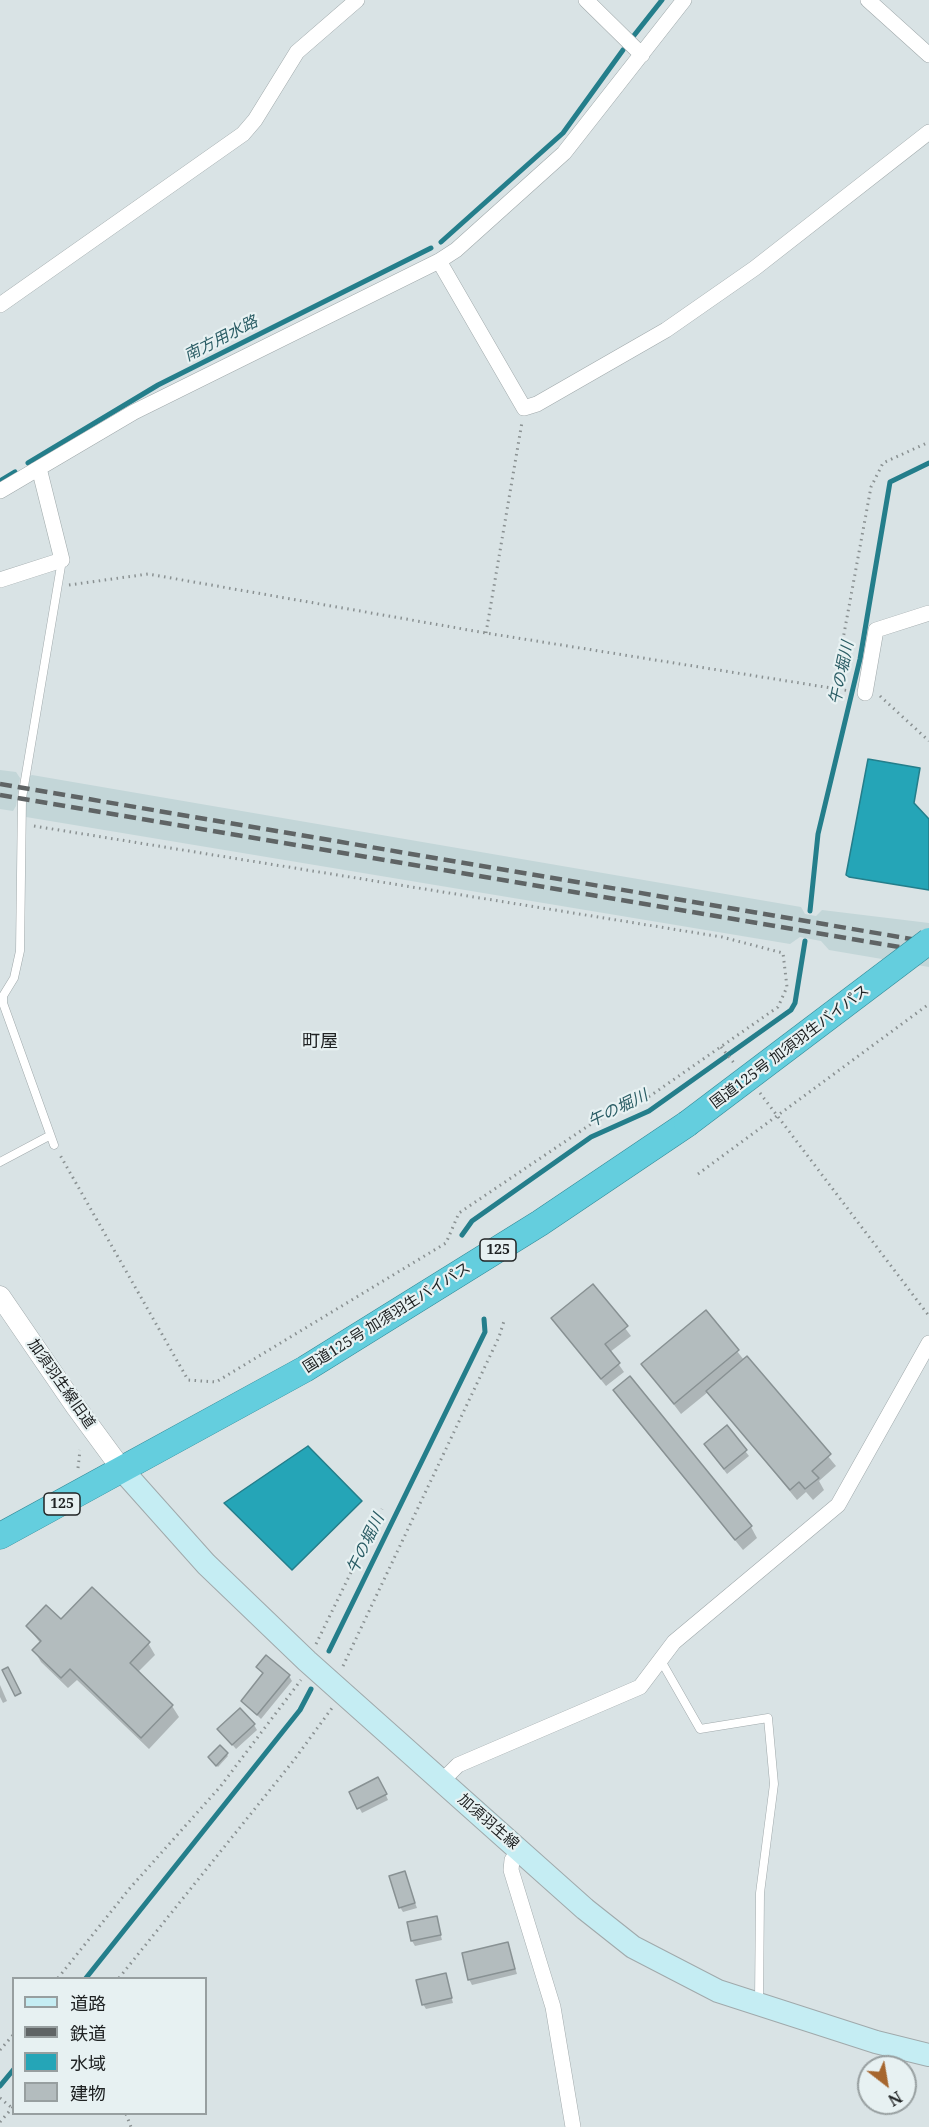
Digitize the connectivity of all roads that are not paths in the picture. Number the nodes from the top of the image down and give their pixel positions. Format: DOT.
graph roads {
  1 [pos="357,0"];
  2 [pos="586,0"];
  3 [pos="684,0"];
  4 [pos="868,0"];
  5 [pos="642,55"];
  6 [pos="929,55"];
  7 [pos="929,132"];
  8 [pos="439,261"];
  9 [pos="0,305"];
  10 [pos="39,468"];
  11 [pos="0,491"];
  12 [pos="62,560"];
  13 [pos="0,580"];
  14 [pos="929,613"];
  15 [pos="865,693"];
  16 [pos="929,941"];
  17 [pos="49,1136"];
  18 [pos="54,1145"];
  19 [pos="0,1162"];
  20 [pos="0,1296"];
  21 [pos="929,1343"];
  22 [pos="123,1471"];
  23 [pos="0,1536"];
  24 [pos="660,1659"];
  25 [pos="442,1781"];
  26 [pos="519,1850"];
  27 [pos="759,2005"];
  28 [pos="929,2055"];
  29 [pos="573,2127"];
  1 -- 9 [label="street"];
  2 -- 5 [label="street"];
  3 -- 5 [label="street"];
  4 -- 6 [label="street"];
  5 -- 8 [label="street"];
  7 -- 8 [label="street"];
  8 -- 10 [label="street"];
  10 -- 11 [label="street"];
  10 -- 12 [label="street"];
  12 -- 13 [label="street"];
  12 -- 17 [label="lane"];
  14 -- 15 [label="street"];
  16 -- 22 [label="highway, 国道125号 加須羽生バイパス / 125, bridge"];
  17 -- 18 [label="lane"];
  17 -- 19 [label="lane"];
  20 -- 22 [label="street, 加須羽生線旧道"];
  21 -- 24 [label="street"];
  22 -- 23 [label="highway, 国道125号 加須羽生バイパス / 125"];
  22 -- 25 [label="main road, 加須羽生線"];
  24 -- 25 [label="street"];
  24 -- 27 [label="lane"];
  25 -- 26 [label="main road, 加須羽生線"];
  26 -- 27 [label="main road, 加須羽生線"];
  26 -- 29 [label="street"];
  27 -- 28 [label="main road, 加須羽生線"];
}
